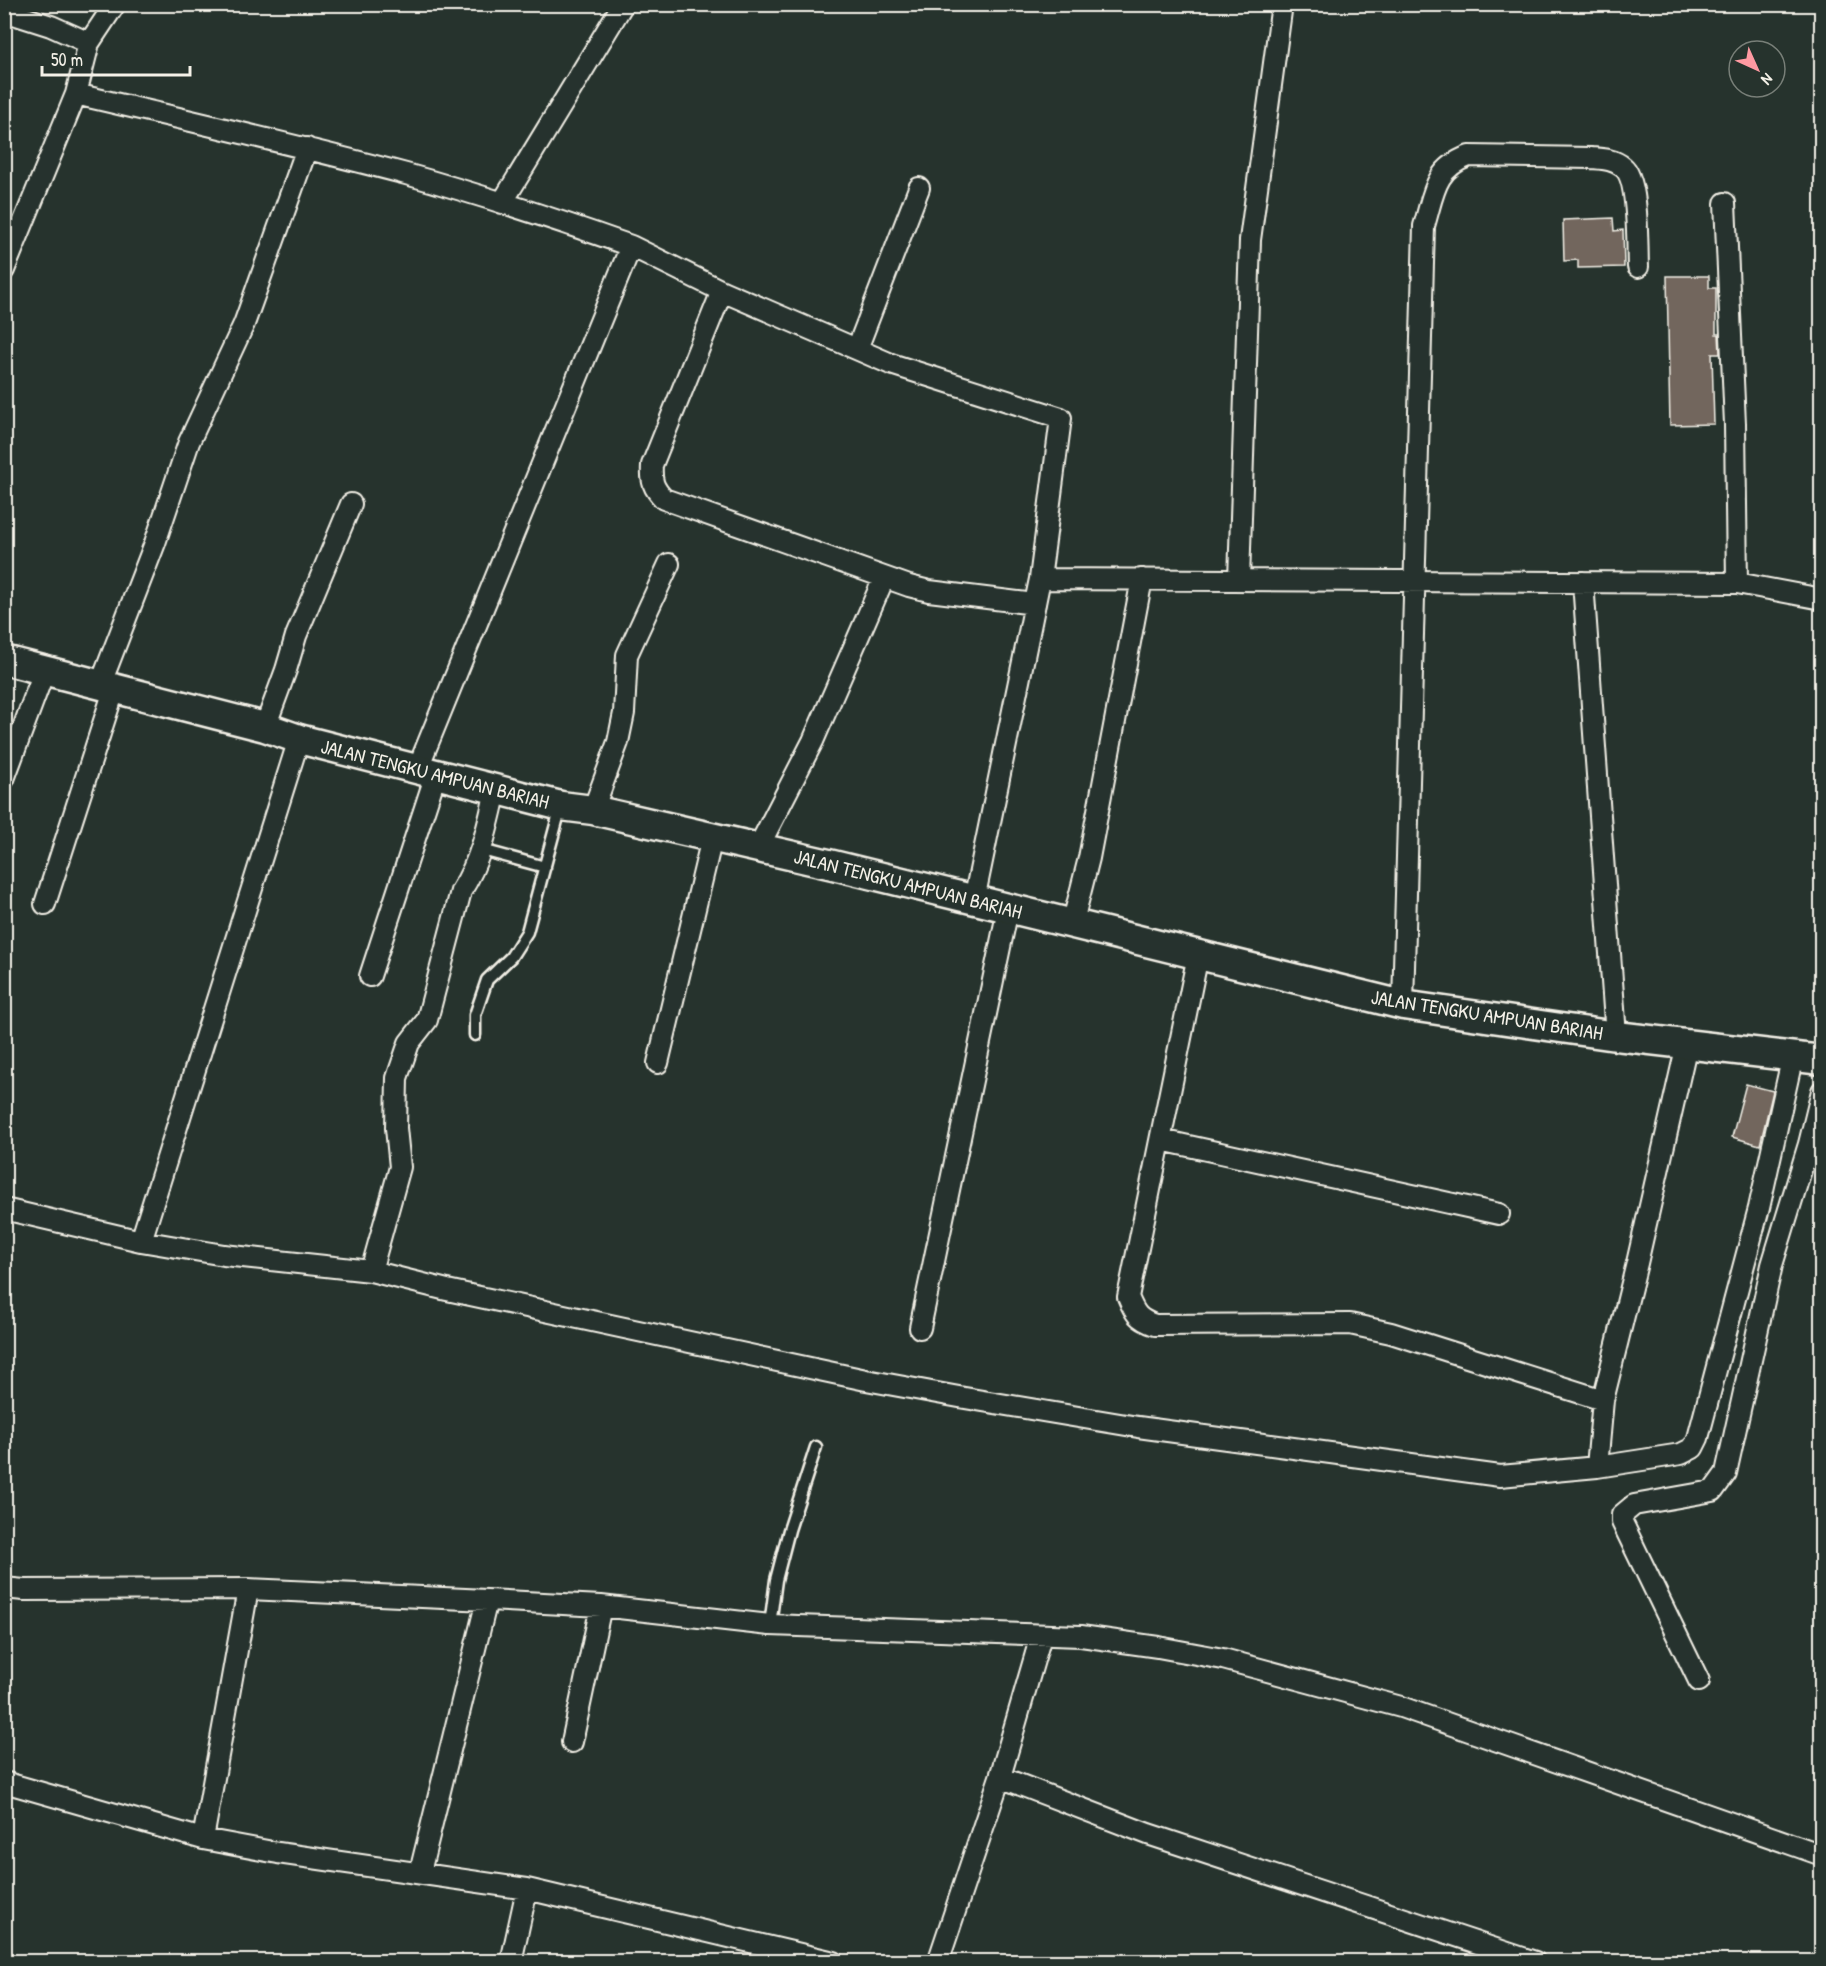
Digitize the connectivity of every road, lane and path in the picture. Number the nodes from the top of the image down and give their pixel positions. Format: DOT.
graph roads {
  1 [pos="115,4"];
  2 [pos="623,4"];
  3 [pos="1282,4"];
  4 [pos="4,11"];
  5 [pos="89,43"];
  6 [pos="76,94"];
  7 [pos="307,148"];
  8 [pos="919,188"];
  9 [pos="502,203"];
  10 [pos="1725,203"];
  11 [pos="631,246"];
  12 [pos="1638,267"];
  13 [pos="4,270"];
  14 [pos="722,291"];
  15 [pos="857,349"];
  16 [pos="351,504"];
  17 [pos="669,564"];
  18 [pos="884,578"];
  19 [pos="1040,579"];
  20 [pos="1142,579"];
  21 [pos="1239,580"];
  22 [pos="1415,581"];
  23 [pos="1583,582"];
  24 [pos="1737,583"];
  25 [pos="1821,599"];
  26 [pos="1035,604"];
  27 [pos="4,660"];
  28 [pos="45,669"];
  29 [pos="108,685"];
  30 [pos="265,727"];
  31 [pos="299,739"];
  32 [pos="427,772"];
  33 [pos="4,779"];
  34 [pos="496,790"];
  35 [pos="561,806"];
  36 [pos="593,810"];
  37 [pos="712,838"];
  38 [pos="758,848"];
  39 [pos="482,850"];
  40 [pos="545,867"];
  41 [pos="974,900"];
  42 [pos="45,904"];
  43 [pos="1008,909"];
  44 [pos="1072,924"];
  45 [pos="1198,955"];
  46 [pos="370,976"];
  47 [pos="1403,1005"];
  48 [pos="475,1035"];
  49 [pos="1616,1036"];
  50 [pos="1686,1044"];
  51 [pos="1792,1055"];
  52 [pos="1821,1060"];
  53 [pos="658,1063"];
  54 [pos="1821,1091"];
  55 [pos="1161,1140"];
  56 [pos="4,1209"];
  57 [pos="1499,1214"];
  58 [pos="141,1241"];
  59 [pos="371,1271"];
  60 [pos="920,1328"];
  61 [pos="1722,1348"];
  62 [pos="1750,1368"];
  63 [pos="1603,1400"];
  64 [pos="816,1447"];
  65 [pos="1596,1467"];
  66 [pos="4,1588"];
  67 [pos="248,1589"];
  68 [pos="487,1600"];
  69 [pos="601,1606"];
  70 [pos="770,1625"];
  71 [pos="1041,1636"];
  72 [pos="1699,1681"];
  73 [pos="572,1742"];
  74 [pos="1000,1777"];
  75 [pos="4,1782"];
  76 [pos="203,1839"];
  77 [pos="1821,1855"];
  78 [pos="420,1872"];
  79 [pos="527,1888"];
  80 [pos="511,1962"];
  81 [pos="834,1962"];
  82 [pos="938,1962"];
  83 [pos="1535,1962"];
  1 -- 5 [label="street"];
  2 -- 9 [label="street"];
  3 -- 21 [label="street"];
  4 -- 5 [label="street"];
  5 -- 6 [label="street"];
  6 -- 7 [label="street"];
  6 -- 13 [label="street"];
  7 -- 9 [label="street"];
  7 -- 29 [label="street"];
  8 -- 15 [label="street"];
  9 -- 11 [label="street"];
  10 -- 24 [label="street"];
  11 -- 14 [label="street"];
  11 -- 32 [label="street"];
  12 -- 22 [label="street"];
  14 -- 15 [label="street"];
  14 -- 18 [label="street"];
  15 -- 19 [label="street"];
  16 -- 30 [label="street"];
  17 -- 36 [label="street"];
  18 -- 26 [label="street"];
  18 -- 38 [label="street"];
  19 -- 20 [label="street"];
  19 -- 26 [label="street"];
  20 -- 21 [label="street"];
  20 -- 44 [label="street"];
  21 -- 22 [label="street"];
  22 -- 23 [label="street"];
  22 -- 47 [label="street"];
  23 -- 24 [label="street"];
  23 -- 49 [label="street"];
  24 -- 25 [label="street"];
  26 -- 41 [label="street"];
  27 -- 28 [label="main road, JALAN TENGKU AMPUAN BARIAH"];
  28 -- 29 [label="main road, JALAN TENGKU AMPUAN BARIAH"];
  28 -- 33 [label="street"];
  29 -- 30 [label="main road, JALAN TENGKU AMPUAN BARIAH"];
  29 -- 42 [label="street"];
  30 -- 31 [label="main road, JALAN TENGKU AMPUAN BARIAH"];
  31 -- 32 [label="main road, JALAN TENGKU AMPUAN BARIAH"];
  31 -- 58 [label="street"];
  32 -- 34 [label="main road, JALAN TENGKU AMPUAN BARIAH"];
  32 -- 46 [label="street"];
  34 -- 35 [label="main road, JALAN TENGKU AMPUAN BARIAH"];
  34 -- 39 [label="street"];
  35 -- 36 [label="main road, JALAN TENGKU AMPUAN BARIAH"];
  35 -- 40 [label="lane"];
  36 -- 37 [label="main road, JALAN TENGKU AMPUAN BARIAH"];
  37 -- 38 [label="main road, JALAN TENGKU AMPUAN BARIAH"];
  37 -- 53 [label="street"];
  38 -- 41 [label="main road, JALAN TENGKU AMPUAN BARIAH"];
  39 -- 40 [label="lane"];
  39 -- 59 [label="street"];
  40 -- 48 [label="lane"];
  41 -- 43 [label="main road, JALAN TENGKU AMPUAN BARIAH"];
  43 -- 44 [label="main road, JALAN TENGKU AMPUAN BARIAH"];
  43 -- 60 [label="street"];
  44 -- 45 [label="main road, JALAN TENGKU AMPUAN BARIAH"];
  45 -- 47 [label="main road, JALAN TENGKU AMPUAN BARIAH"];
  45 -- 55 [label="street"];
  47 -- 49 [label="main road, JALAN TENGKU AMPUAN BARIAH"];
  49 -- 50 [label="main road, JALAN TENGKU AMPUAN BARIAH"];
  50 -- 51 [label="main road, JALAN TENGKU AMPUAN BARIAH"];
  50 -- 63 [label="street"];
  51 -- 52 [label="main road, JALAN TENGKU AMPUAN BARIAH"];
  51 -- 61 [label="street"];
  54 -- 62 [label="street"];
  55 -- 57 [label="street"];
  55 -- 63 [label="street"];
  56 -- 58 [label="street"];
  58 -- 59 [label="street"];
  59 -- 65 [label="street"];
  61 -- 62 [label="street"];
  61 -- 65 [label="street"];
  62 -- 72 [label="street"];
  63 -- 65 [label="street"];
  64 -- 70 [label="lane"];
  66 -- 67 [label="street"];
  67 -- 68 [label="street"];
  67 -- 76 [label="street"];
  68 -- 69 [label="street"];
  68 -- 78 [label="street"];
  69 -- 70 [label="street"];
  69 -- 73 [label="street"];
  70 -- 71 [label="street"];
  71 -- 74 [label="street"];
  71 -- 77 [label="street"];
  74 -- 82 [label="street"];
  74 -- 83 [label="street"];
  75 -- 76 [label="street"];
  76 -- 78 [label="street"];
  78 -- 79 [label="street"];
  79 -- 80 [label="street"];
  79 -- 81 [label="street"];
}
